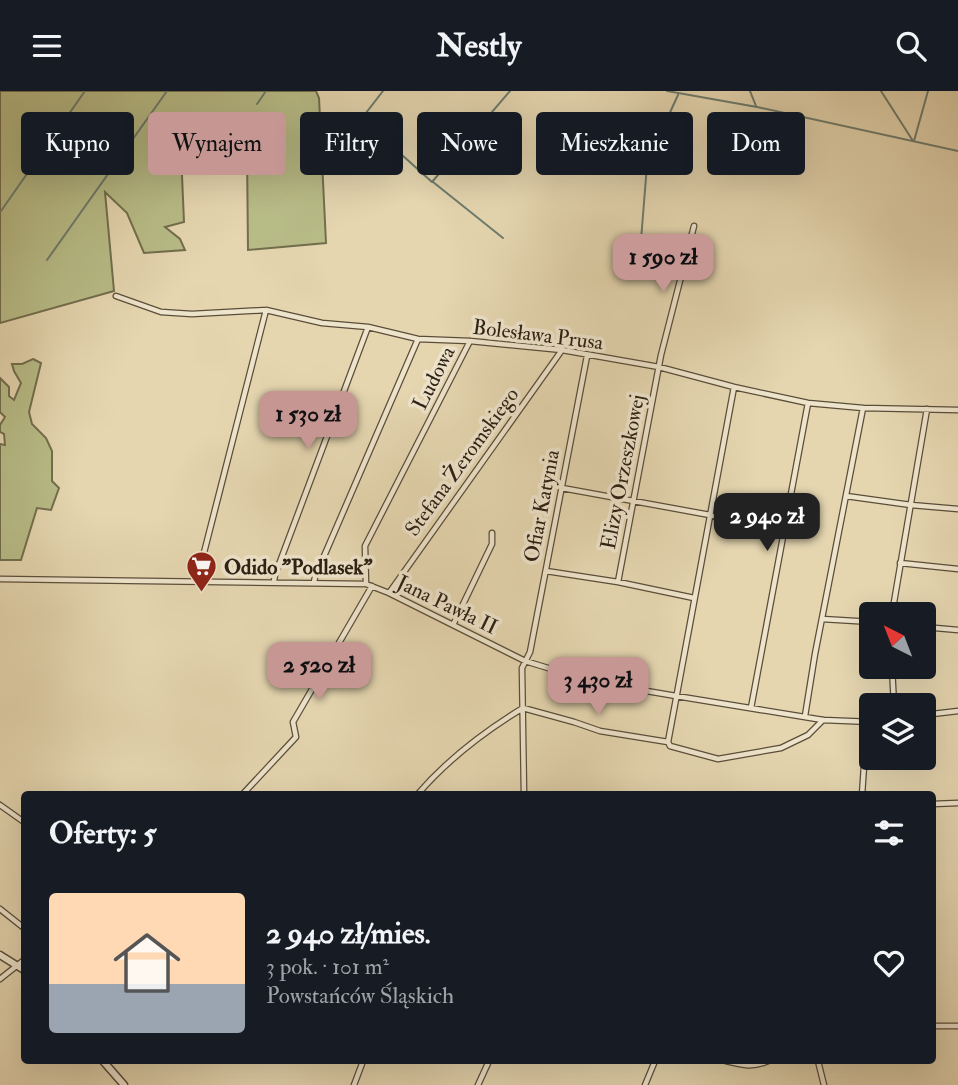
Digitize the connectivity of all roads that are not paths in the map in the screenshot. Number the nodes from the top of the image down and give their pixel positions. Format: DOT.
graph roads {
  1 [pos="694,226"];
  2 [pos="116,296"];
  3 [pos="266,310"];
  4 [pos="368,327"];
  5 [pos="418,339"];
  6 [pos="470,341"];
  7 [pos="562,350"];
  8 [pos="587,356"];
  9 [pos="659,367"];
  10 [pos="734,387"];
  11 [pos="808,403"];
  12 [pos="863,408"];
  13 [pos="928,409"];
  14 [pos="958,410"];
  15 [pos="562,488"];
  16 [pos="846,496"];
  17 [pos="635,502"];
  18 [pos="911,505"];
  19 [pos="958,509"];
  20 [pos="709,515"];
  21 [pos="784,531"];
  22 [pos="492,533"];
  23 [pos="900,563"];
  24 [pos="958,569"];
  25 [pos="545,571"];
  26 [pos="0,579"];
  27 [pos="197,580"];
  28 [pos="274,581"];
  29 [pos="314,582"];
  30 [pos="618,582"];
  31 [pos="369,585"];
  32 [pos="389,593"];
  33 [pos="694,598"];
  34 [pos="894,602"];
  35 [pos="822,619"];
  36 [pos="859,621"];
  37 [pos="453,625"];
  38 [pos="936,628"];
  39 [pos="958,630"];
  40 [pos="525,661"];
  41 [pos="676,697"];
  42 [pos="523,708"];
  43 [pos="751,708"];
  44 [pos="958,711"];
  45 [pos="936,714"];
  46 [pos="804,716"];
  47 [pos="823,720"];
  48 [pos="859,722"];
  49 [pos="668,742"];
  50 [pos="864,770"];
  51 [pos="246,791"];
  52 [pos="420,791"];
  53 [pos="524,791"];
  54 [pos="862,791"];
  55 [pos="958,803"];
  56 [pos="936,804"];
  57 [pos="0,805"];
  58 [pos="21,820"];
  59 [pos="0,909"];
  60 [pos="21,926"];
  61 [pos="0,955"];
  62 [pos="21,963"];
  63 [pos="17,966"];
  64 [pos="21,968"];
  65 [pos="0,979"];
  66 [pos="936,1026"];
  67 [pos="958,1026"];
  68 [pos="106,1064"];
  69 [pos="362,1064"];
  70 [pos="488,1064"];
  71 [pos="654,1064"];
  72 [pos="736,1064"];
  73 [pos="760,1064"];
  74 [pos="819,1064"];
  75 [pos="124,1085"];
  76 [pos="354,1085"];
  77 [pos="478,1085"];
  78 [pos="645,1085"];
  79 [pos="824,1085"];
  1 -- 9 [label="street, Elizy Orzeszkowej"];
  2 -- 3 [label="street, Bolesława Prusa"];
  3 -- 4 [label="street, Bolesława Prusa"];
  3 -- 27 [label="street"];
  4 -- 5 [label="street, Bolesława Prusa"];
  4 -- 28 [label="street"];
  5 -- 6 [label="street, Bolesława Prusa"];
  5 -- 29 [label="street"];
  6 -- 7 [label="street, Bolesława Prusa"];
  6 -- 31 [label="street, Ludowa"];
  7 -- 8 [label="street, Bolesława Prusa"];
  7 -- 32 [label="street, Stefana Żeromskiego"];
  8 -- 9 [label="street, Bolesława Prusa"];
  8 -- 15 [label="street, Ofiar Katynia"];
  9 -- 10 [label="street, Bolesława Prusa"];
  9 -- 17 [label="street, Elizy Orzeszkowej"];
  10 -- 11 [label="street, Bolesława Prusa"];
  10 -- 20 [label="street"];
  11 -- 12 [label="street, Bolesława Prusa"];
  11 -- 21 [label="street"];
  12 -- 13 [label="street, Bolesława Prusa"];
  12 -- 16 [label="street"];
  13 -- 14 [label="street, Bolesława Prusa"];
  13 -- 18 [label="street"];
  15 -- 17 [label="street"];
  15 -- 25 [label="street, Ofiar Katynia"];
  16 -- 18 [label="street"];
  16 -- 35 [label="street"];
  17 -- 20 [label="street"];
  17 -- 30 [label="street, Elizy Orzeszkowej"];
  18 -- 19 [label="street"];
  18 -- 23 [label="street"];
  20 -- 21 [label="street"];
  20 -- 33 [label="street"];
  21 -- 43 [label="street"];
  22 -- 37 [label="street"];
  23 -- 24 [label="street"];
  23 -- 34 [label="street"];
  25 -- 30 [label="street"];
  25 -- 40 [label="street, Ofiar Katynia"];
  26 -- 27 [label="street, Jana Pawła II"];
  27 -- 28 [label="street, Jana Pawła II"];
  28 -- 29 [label="street, Jana Pawła II"];
  29 -- 31 [label="street, Jana Pawła II"];
  30 -- 33 [label="street"];
  31 -- 32 [label="street, Jana Pawła II"];
  31 -- 51 [label="street"];
  32 -- 37 [label="street, Jana Pawła II"];
  33 -- 41 [label="street"];
  35 -- 36 [label="street"];
  35 -- 46 [label="street"];
  37 -- 40 [label="street, Jana Pawła II"];
  38 -- 39 [label="street"];
  40 -- 41 [label="street, Jana Pawła II"];
  40 -- 42 [label="street, Ofiar Katynia"];
  41 -- 43 [label="street, Jana Pawła II"];
  41 -- 49 [label="street"];
  42 -- 49 [label="street"];
  42 -- 52 [label="street"];
  42 -- 53 [label="street, Ofiar Katynia"];
  43 -- 46 [label="street, Jana Pawła II"];
  44 -- 45 [label="street"];
  46 -- 47 [label="street, Jana Pawła II"];
  47 -- 48 [label="street, Jana Pawła II"];
  47 -- 49 [label="street"];
  50 -- 54 [label="street"];
  55 -- 56 [label="street"];
  57 -- 58 [label="street"];
  59 -- 60 [label="street"];
  61 -- 63 [label="street"];
  62 -- 63 [label="street"];
  63 -- 64 [label="street"];
  63 -- 65 [label="street"];
  66 -- 67 [label="street"];
  68 -- 75 [label="street"];
  69 -- 76 [label="street"];
  70 -- 77 [label="street"];
  71 -- 78 [label="street"];
  72 -- 73 [label="street"];
  74 -- 79 [label="street"];
}
